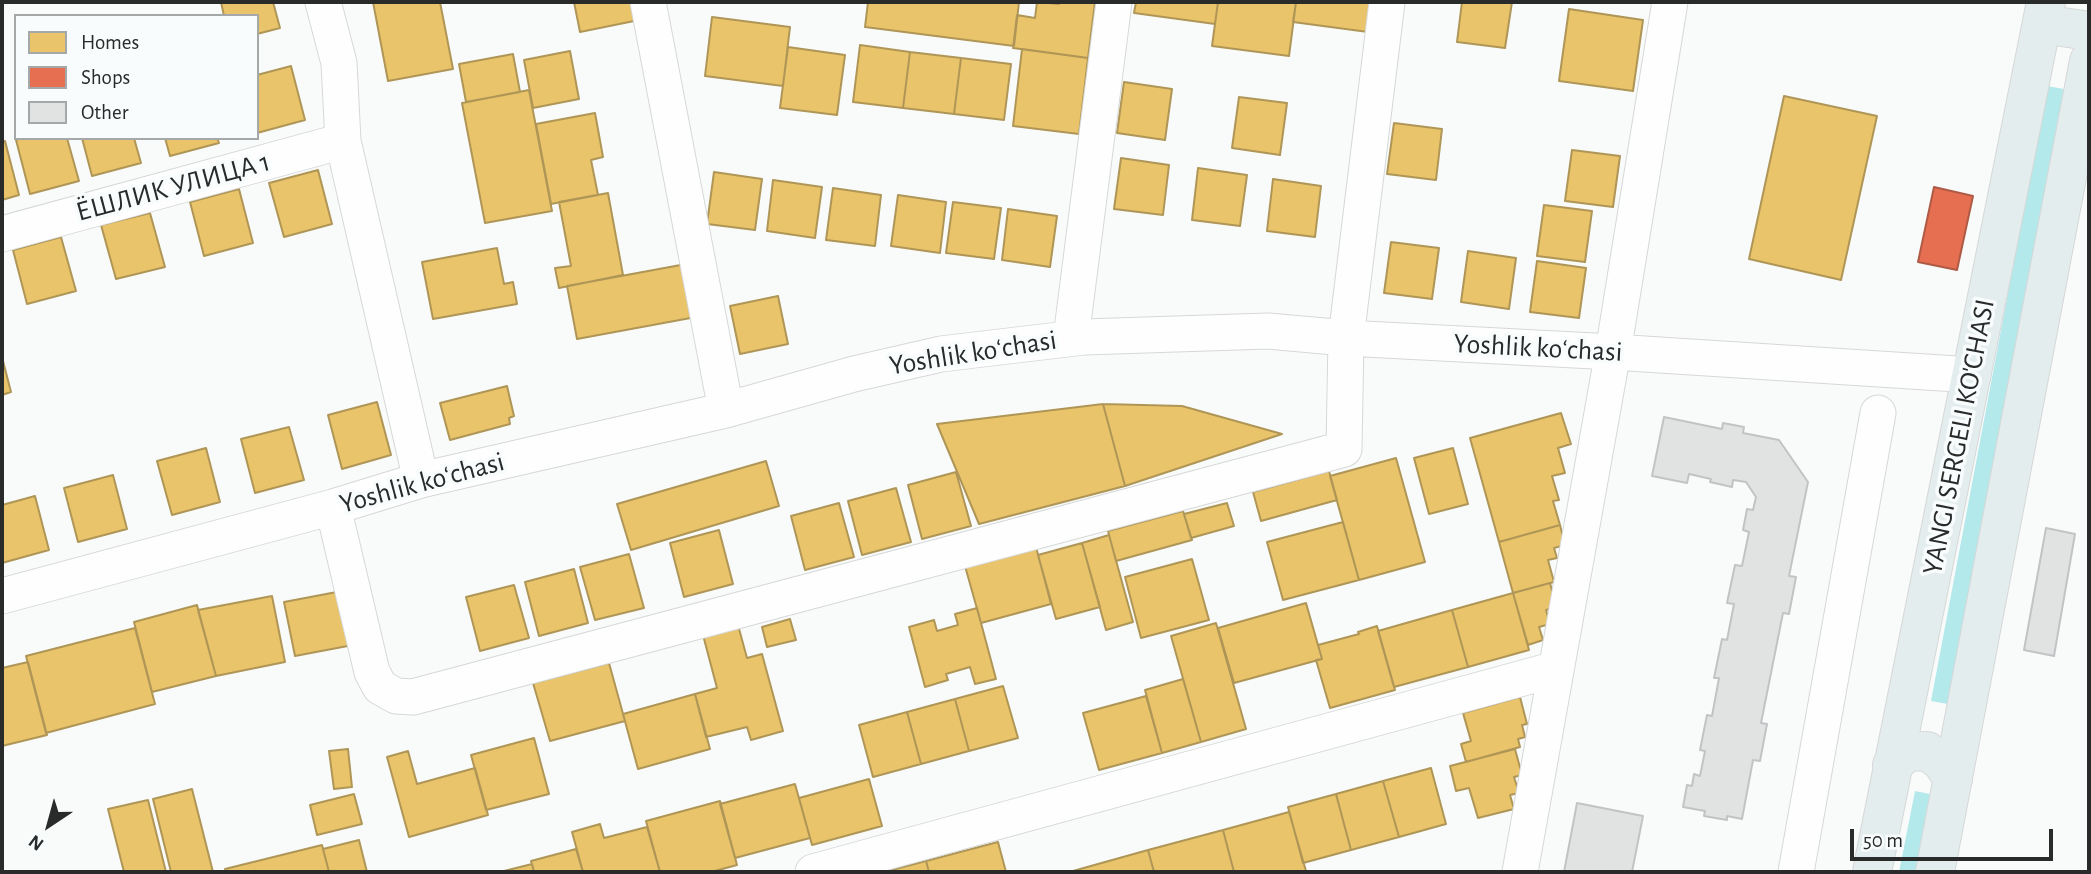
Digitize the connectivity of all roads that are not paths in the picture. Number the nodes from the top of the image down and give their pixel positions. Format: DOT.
graph roads {
  1 [pos="323,2"];
  2 [pos="648,2"];
  3 [pos="1114,2"];
  4 [pos="1387,2"];
  5 [pos="1670,2"];
  6 [pos="2044,13"];
  7 [pos="2089,31"];
  8 [pos="2089,61"];
  9 [pos="343,141"];
  10 [pos="2,234"];
  11 [pos="1070,338"];
  12 [pos="1346,338"];
  13 [pos="1614,352"];
  14 [pos="1973,375"];
  15 [pos="726,411"];
  16 [pos="1878,413"];
  17 [pos="421,480"];
  18 [pos="333,507"];
  19 [pos="2,596"];
  20 [pos="1556,669"];
  21 [pos="1892,765"];
  22 [pos="1953,779"];
  23 [pos="813,872"];
  24 [pos="1520,872"];
  25 [pos="1796,872"];
  26 [pos="1872,872"];
  27 [pos="1935,872"];
  1 -- 9 [label="street"];
  2 -- 15 [label="street"];
  3 -- 11 [label="street"];
  4 -- 12 [label="street"];
  5 -- 13 [label="street"];
  6 -- 7 [label="main road"];
  6 -- 14 [label="main road, YANGI SERGELI KO'CHASI"];
  8 -- 22 [label="main road, YANGI SERGELI KO'CHASI"];
  9 -- 10 [label="street, ЁШЛИК УЛИЦА 1"];
  9 -- 17 [label="street"];
  11 -- 12 [label="street, Yoshlik koʻchasi"];
  11 -- 15 [label="street, Yoshlik koʻchasi"];
  12 -- 13 [label="street, Yoshlik koʻchasi"];
  12 -- 18 [label="street"];
  13 -- 14 [label="street, Yoshlik koʻchasi"];
  13 -- 20 [label="street"];
  14 -- 21 [label="main road, YANGI SERGELI KO'CHASI"];
  15 -- 17 [label="street, Yoshlik koʻchasi"];
  16 -- 25 [label="street"];
  17 -- 18 [label="street, Yoshlik koʻchasi"];
  18 -- 19 [label="street, Yoshlik koʻchasi"];
  20 -- 23 [label="street"];
  20 -- 24 [label="street"];
  21 -- 22 [label="main road"];
  21 -- 26 [label="main road, YANGI SERGELI KO'CHASI"];
  22 -- 27 [label="main road, YANGI SERGELI KO'CHASI"];
}
